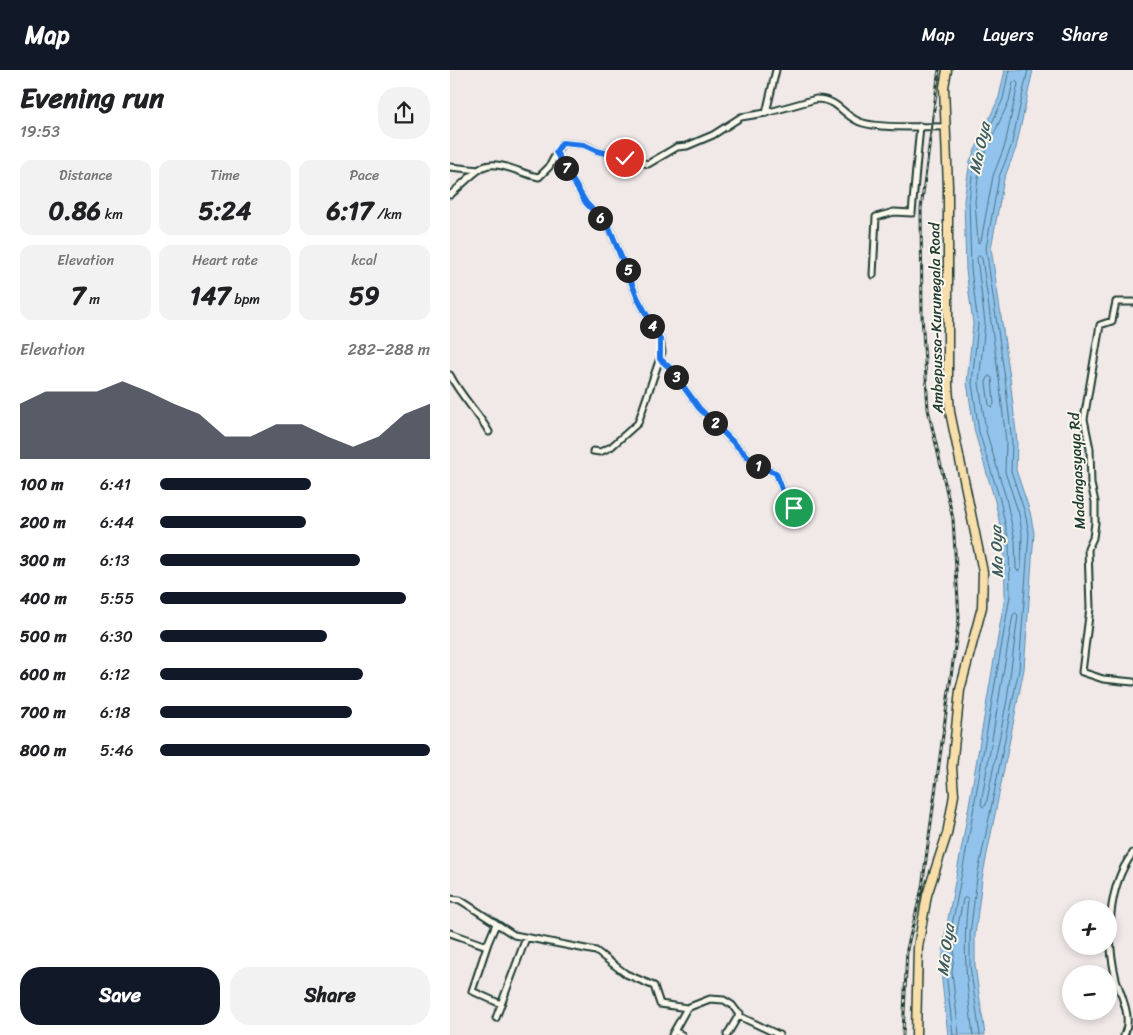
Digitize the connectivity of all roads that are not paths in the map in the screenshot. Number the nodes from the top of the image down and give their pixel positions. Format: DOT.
graph roads {
  1 [pos="776,70"];
  2 [pos="947,70"];
  3 [pos="766,113"];
  4 [pos="920,126"];
  5 [pos="944,126"];
  6 [pos="556,152"];
  7 [pos="450,167"];
  8 [pos="479,170"];
  9 [pos="450,195"];
  10 [pos="873,275"];
  11 [pos="1133,302"];
  12 [pos="660,359"];
  13 [pos="450,375"];
  14 [pos="489,432"];
  15 [pos="593,451"];
  16 [pos="794,508"];
  17 [pos="1133,682"];
  18 [pos="1133,853"];
  19 [pos="450,899"];
  20 [pos="496,924"];
  21 [pos="450,933"];
  22 [pos="526,938"];
  23 [pos="488,943"];
  24 [pos="501,1004"];
  25 [pos="687,1008"];
  26 [pos="740,1013"];
  27 [pos="496,1018"];
  28 [pos="673,1033"];
  29 [pos="682,1035"];
  30 [pos="728,1035"];
  31 [pos="779,1035"];
  32 [pos="916,1035"];
  33 [pos="1124,1035"];
  1 -- 3 [label="street"];
  2 -- 5 [label="highway, Ambepussa-Kurunegala Road"];
  3 -- 4 [label="street"];
  3 -- 6 [label="street"];
  4 -- 5 [label="street"];
  4 -- 10 [label="street"];
  5 -- 32 [label="highway, Ambepussa-Kurunegala Road"];
  6 -- 8 [label="street"];
  6 -- 12 [label="street"];
  7 -- 8 [label="street"];
  8 -- 9 [label="street"];
  11 -- 17 [label="street, Madangasyaya Rd"];
  12 -- 15 [label="street"];
  12 -- 16 [label="street"];
  13 -- 14 [label="street"];
  18 -- 33 [label="street"];
  19 -- 20 [label="street"];
  20 -- 22 [label="street"];
  20 -- 23 [label="street"];
  21 -- 23 [label="street"];
  22 -- 24 [label="street"];
  22 -- 25 [label="street"];
  23 -- 24 [label="street"];
  24 -- 27 [label="street"];
  25 -- 26 [label="street"];
  25 -- 28 [label="street"];
  26 -- 30 [label="street"];
  26 -- 31 [label="street"];
  28 -- 29 [label="street"];
}
